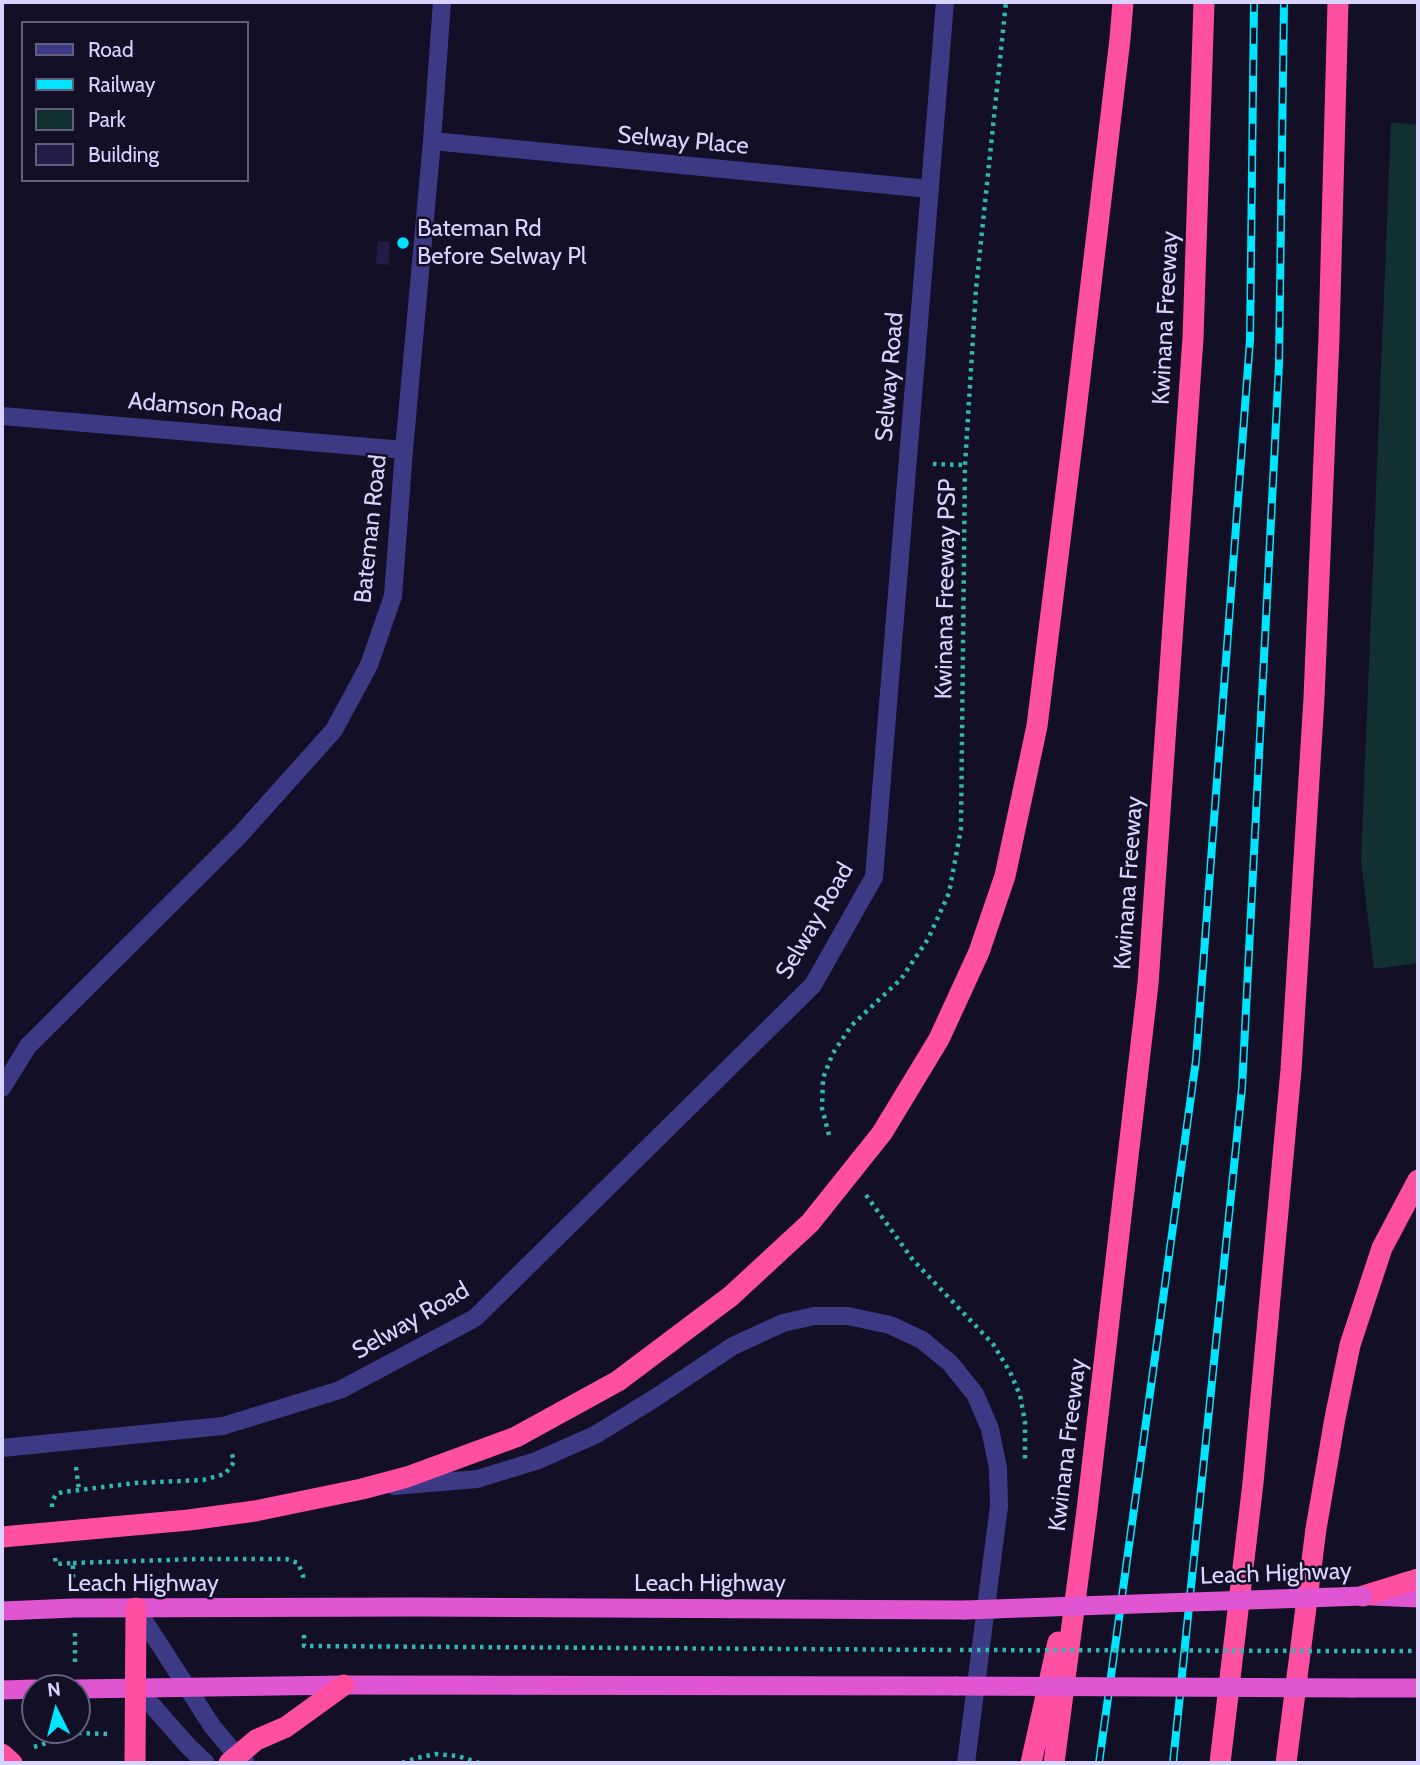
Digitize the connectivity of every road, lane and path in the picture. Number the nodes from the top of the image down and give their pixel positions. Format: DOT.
graph roads {
  1 [pos="442,2"];
  2 [pos="945,2"];
  3 [pos="1006,2"];
  4 [pos="1123,2"];
  5 [pos="1204,2"];
  6 [pos="1338,2"];
  7 [pos="432,141"];
  8 [pos="930,189"];
  9 [pos="2,416"];
  10 [pos="404,450"];
  11 [pos="2,1088"];
  12 [pos="829,1135"];
  13 [pos="1418,1180"];
  14 [pos="223,1426"];
  15 [pos="2,1448"];
  16 [pos="362,1489"];
  17 [pos="52,1510"];
  18 [pos="1087,1510"];
  19 [pos="2,1537"];
  20 [pos="54,1549"];
  21 [pos="73,1563"];
  22 [pos="303,1575"];
  23 [pos="1418,1579"];
  24 [pos="73,1580"];
  25 [pos="1363,1596"];
  26 [pos="1418,1598"];
  27 [pos="136,1608"];
  28 [pos="2,1611"];
  29 [pos="304,1637"];
  30 [pos="1418,1651"];
  31 [pos="344,1685"];
  32 [pos="136,1687"];
  33 [pos="187,1687"];
  34 [pos="1418,1688"];
  35 [pos="2,1689"];
  36 [pos="21,1689"];
  37 [pos="91,1689"];
  38 [pos="91,1733"];
  39 [pos="116,1734"];
  40 [pos="2,1754"];
  41 [pos="237,1761"];
  42 [pos="12,1763"];
  43 [pos="135,1763"];
  44 [pos="206,1763"];
  45 [pos="402,1763"];
  46 [pos="479,1763"];
  47 [pos="966,1763"];
  48 [pos="1031,1763"];
  49 [pos="1054,1763"];
  50 [pos="1220,1763"];
  51 [pos="1286,1763"];
  1 -- 7 [label="street, Bateman Road"];
  2 -- 8 [label="street, Selway Road"];
  3 -- 12 [label="path, Kwinana Freeway PSP"];
  4 -- 16 [label="highway"];
  5 -- 18 [label="highway, Kwinana Freeway"];
  6 -- 50 [label="highway"];
  7 -- 8 [label="street, Selway Place"];
  7 -- 10 [label="street, Bateman Road"];
  8 -- 14 [label="street, Selway Road"];
  9 -- 10 [label="street, Adamson Road"];
  10 -- 11 [label="street, Bateman Road"];
  13 -- 51 [label="highway"];
  14 -- 15 [label="street, Selway Road"];
  14 -- 17 [label="path"];
  16 -- 19 [label="highway"];
  16 -- 47 [label="street"];
  18 -- 48 [label="highway"];
  18 -- 49 [label="highway, Kwinana Freeway"];
  20 -- 21 [label="path"];
  21 -- 22 [label="path"];
  21 -- 24 [label="path"];
  23 -- 25 [label="highway"];
  25 -- 26 [label="highway, Leach Highway"];
  25 -- 27 [label="highway, Leach Highway, bridge"];
  27 -- 28 [label="highway, Leach Highway"];
  27 -- 32 [label="highway"];
  27 -- 33 [label="street"];
  29 -- 30 [label="path, bridge"];
  31 -- 33 [label="highway"];
  31 -- 34 [label="highway, bridge"];
  31 -- 41 [label="highway"];
  32 -- 33 [label="highway"];
  32 -- 37 [label="highway"];
  32 -- 43 [label="highway"];
  32 -- 44 [label="street"];
  33 -- 41 [label="street"];
  35 -- 36 [label="highway"];
  38 -- 39 [label="path"];
  40 -- 42 [label="highway"];
  45 -- 46 [label="path"];
}
